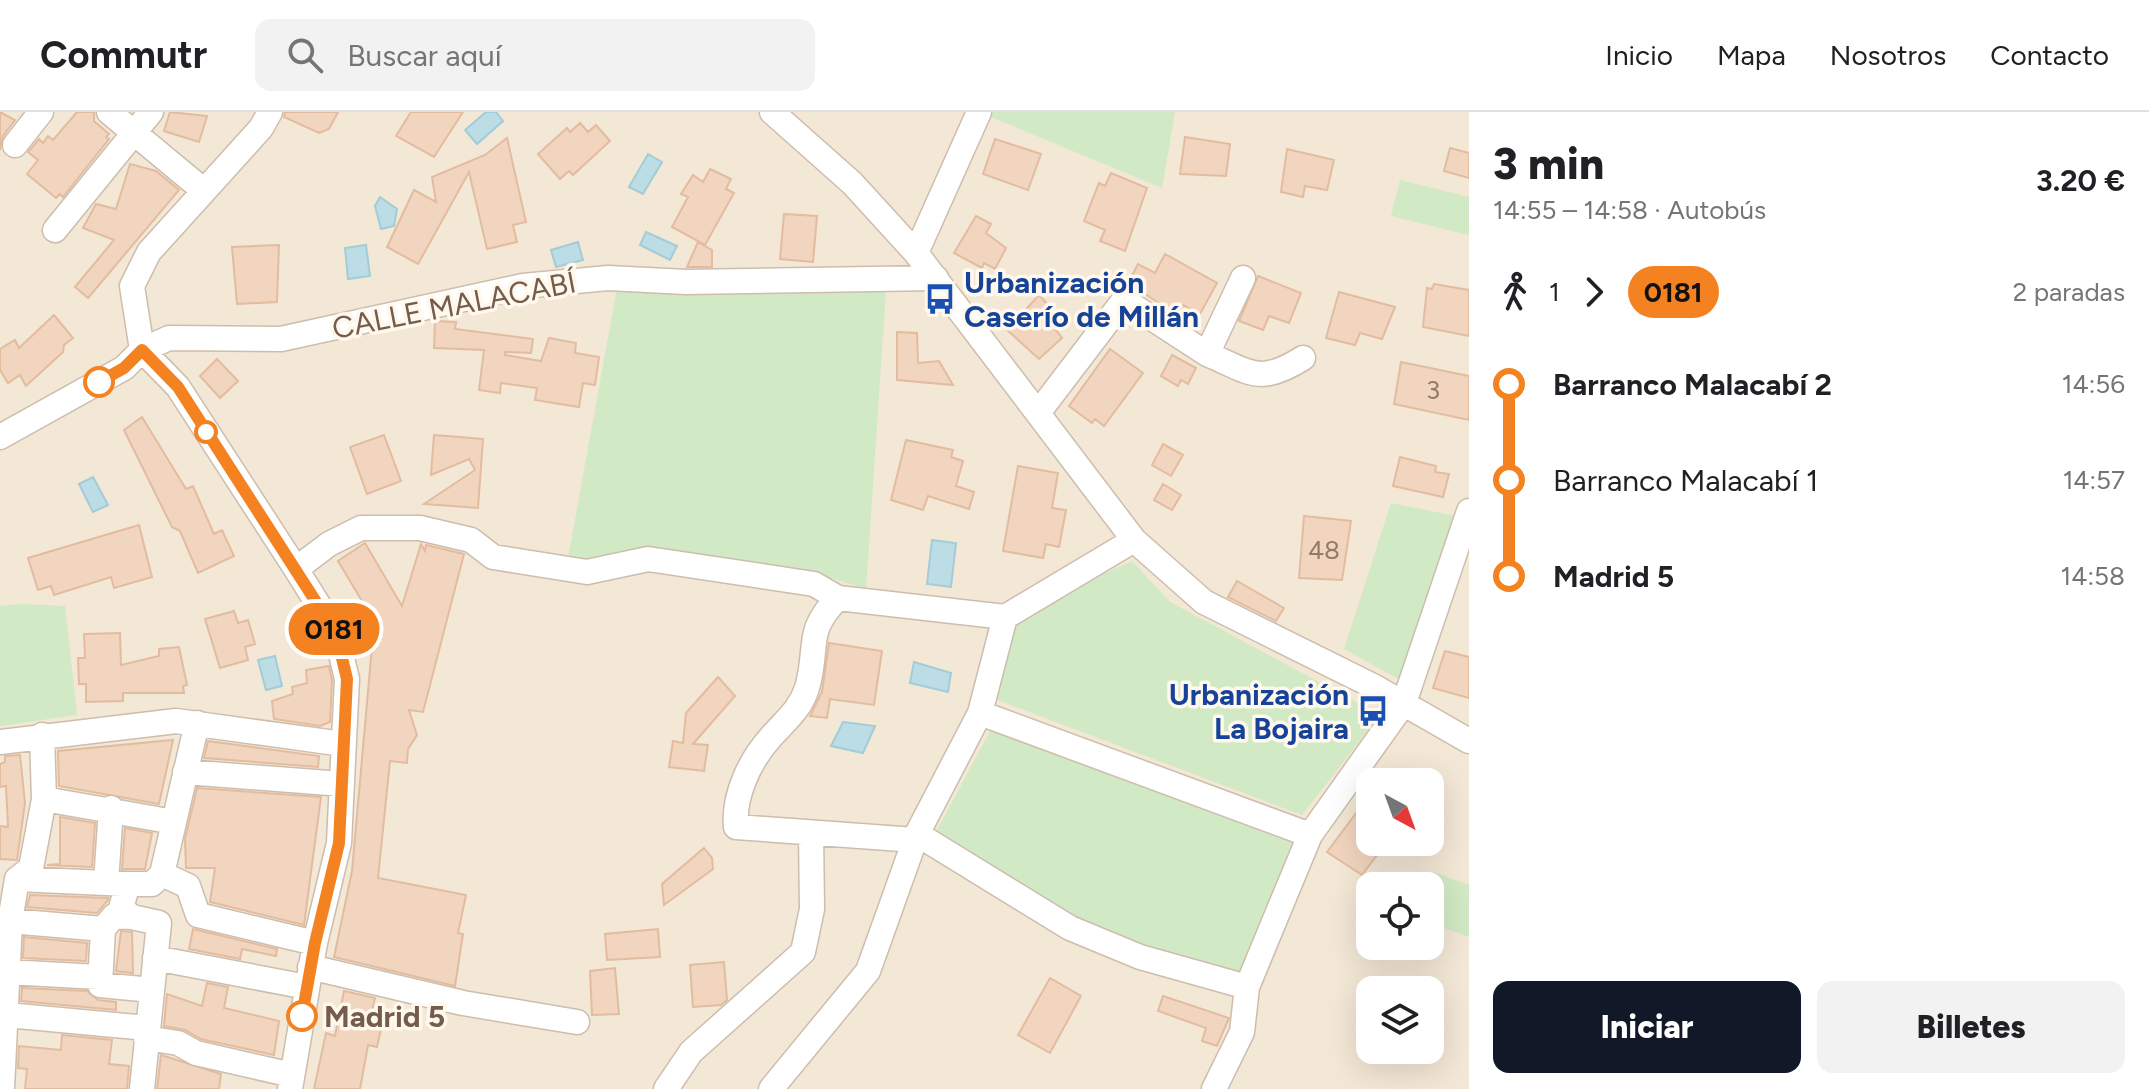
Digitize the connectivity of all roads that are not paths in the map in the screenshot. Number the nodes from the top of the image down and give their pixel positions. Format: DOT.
graph roads {
  1 [pos="41,112"];
  2 [pos="109,112"];
  3 [pos="151,112"];
  4 [pos="270,112"];
  5 [pos="772,112"];
  6 [pos="979,112"];
  7 [pos="134,133"];
  8 [pos="15,145"];
  9 [pos="203,190"];
  10 [pos="55,230"];
  11 [pos="916,253"];
  12 [pos="936,278"];
  13 [pos="1243,278"];
  14 [pos="142,350"];
  15 [pos="1207,354"];
  16 [pos="1303,358"];
  17 [pos="1038,413"];
  18 [pos="0,437"];
  19 [pos="1469,511"];
  20 [pos="1134,540"];
  21 [pos="296,569"];
  22 [pos="838,598"];
  23 [pos="1005,617"];
  24 [pos="1404,703"];
  25 [pos="980,713"];
  26 [pos="197,723"];
  27 [pos="42,735"];
  28 [pos="1469,741"];
  29 [pos="0,742"];
  30 [pos="343,744"];
  31 [pos="185,772"];
  32 [pos="342,784"];
  33 [pos="44,799"];
  34 [pos="111,808"];
  35 [pos="174,822"];
  36 [pos="811,833"];
  37 [pos="1310,835"];
  38 [pos="916,837"];
  39 [pos="16,871"];
  40 [pos="162,874"];
  41 [pos="117,883"];
  42 [pos="132,917"];
  43 [pos="10,921"];
  44 [pos="103,929"];
  45 [pos="155,958"];
  46 [pos="311,965"];
  47 [pos="7,972"];
  48 [pos="99,977"];
  49 [pos="1247,987"];
  50 [pos="152,990"];
  51 [pos="7,1015"];
  52 [pos="577,1022"];
  53 [pos="146,1033"];
  54 [pos="291,1082"];
  55 [pos="2,1089"];
  56 [pos="142,1089"];
  57 [pos="666,1089"];
  58 [pos="771,1089"];
  59 [pos="1214,1089"];
  1 -- 8 [label="street"];
  2 -- 7 [label="street"];
  3 -- 7 [label="street"];
  4 -- 9 [label="street"];
  5 -- 11 [label="street"];
  6 -- 11 [label="street"];
  7 -- 9 [label="street"];
  7 -- 10 [label="street"];
  9 -- 14 [label="street"];
  11 -- 12 [label="street"];
  12 -- 14 [label="street, CALLE MALACABÍ"];
  12 -- 17 [label="street"];
  13 -- 15 [label="street"];
  14 -- 18 [label="street, CALLE MALACABÍ"];
  14 -- 21 [label="street"];
  15 -- 16 [label="street"];
  15 -- 17 [label="street"];
  17 -- 20 [label="street"];
  19 -- 24 [label="street"];
  20 -- 23 [label="street"];
  20 -- 24 [label="street"];
  21 -- 22 [label="street"];
  21 -- 30 [label="street"];
  22 -- 23 [label="street"];
  22 -- 36 [label="street"];
  23 -- 25 [label="street"];
  24 -- 28 [label="street"];
  24 -- 37 [label="street"];
  25 -- 37 [label="street"];
  25 -- 38 [label="street"];
  26 -- 27 [label="street"];
  26 -- 30 [label="street"];
  26 -- 31 [label="street"];
  27 -- 29 [label="street"];
  27 -- 33 [label="street"];
  30 -- 32 [label="street"];
  31 -- 32 [label="street"];
  31 -- 35 [label="street"];
  32 -- 46 [label="street"];
  33 -- 34 [label="street"];
  33 -- 39 [label="street"];
  34 -- 35 [label="street"];
  34 -- 41 [label="street"];
  35 -- 40 [label="street"];
  36 -- 38 [label="street"];
  36 -- 57 [label="street"];
  37 -- 49 [label="street"];
  38 -- 49 [label="street"];
  38 -- 58 [label="street"];
  39 -- 41 [label="street"];
  39 -- 43 [label="street"];
  40 -- 41 [label="street"];
  40 -- 46 [label="street"];
  41 -- 42 [label="street"];
  42 -- 44 [label="street"];
  42 -- 45 [label="street"];
  43 -- 44 [label="street"];
  43 -- 47 [label="street"];
  44 -- 48 [label="street"];
  45 -- 46 [label="street"];
  45 -- 50 [label="street"];
  46 -- 52 [label="street"];
  46 -- 54 [label="street"];
  47 -- 48 [label="street"];
  47 -- 51 [label="street"];
  48 -- 50 [label="street"];
  49 -- 59 [label="street"];
  50 -- 53 [label="street"];
  51 -- 53 [label="street"];
  51 -- 55 [label="street"];
  53 -- 54 [label="street"];
  53 -- 56 [label="street"];
}
